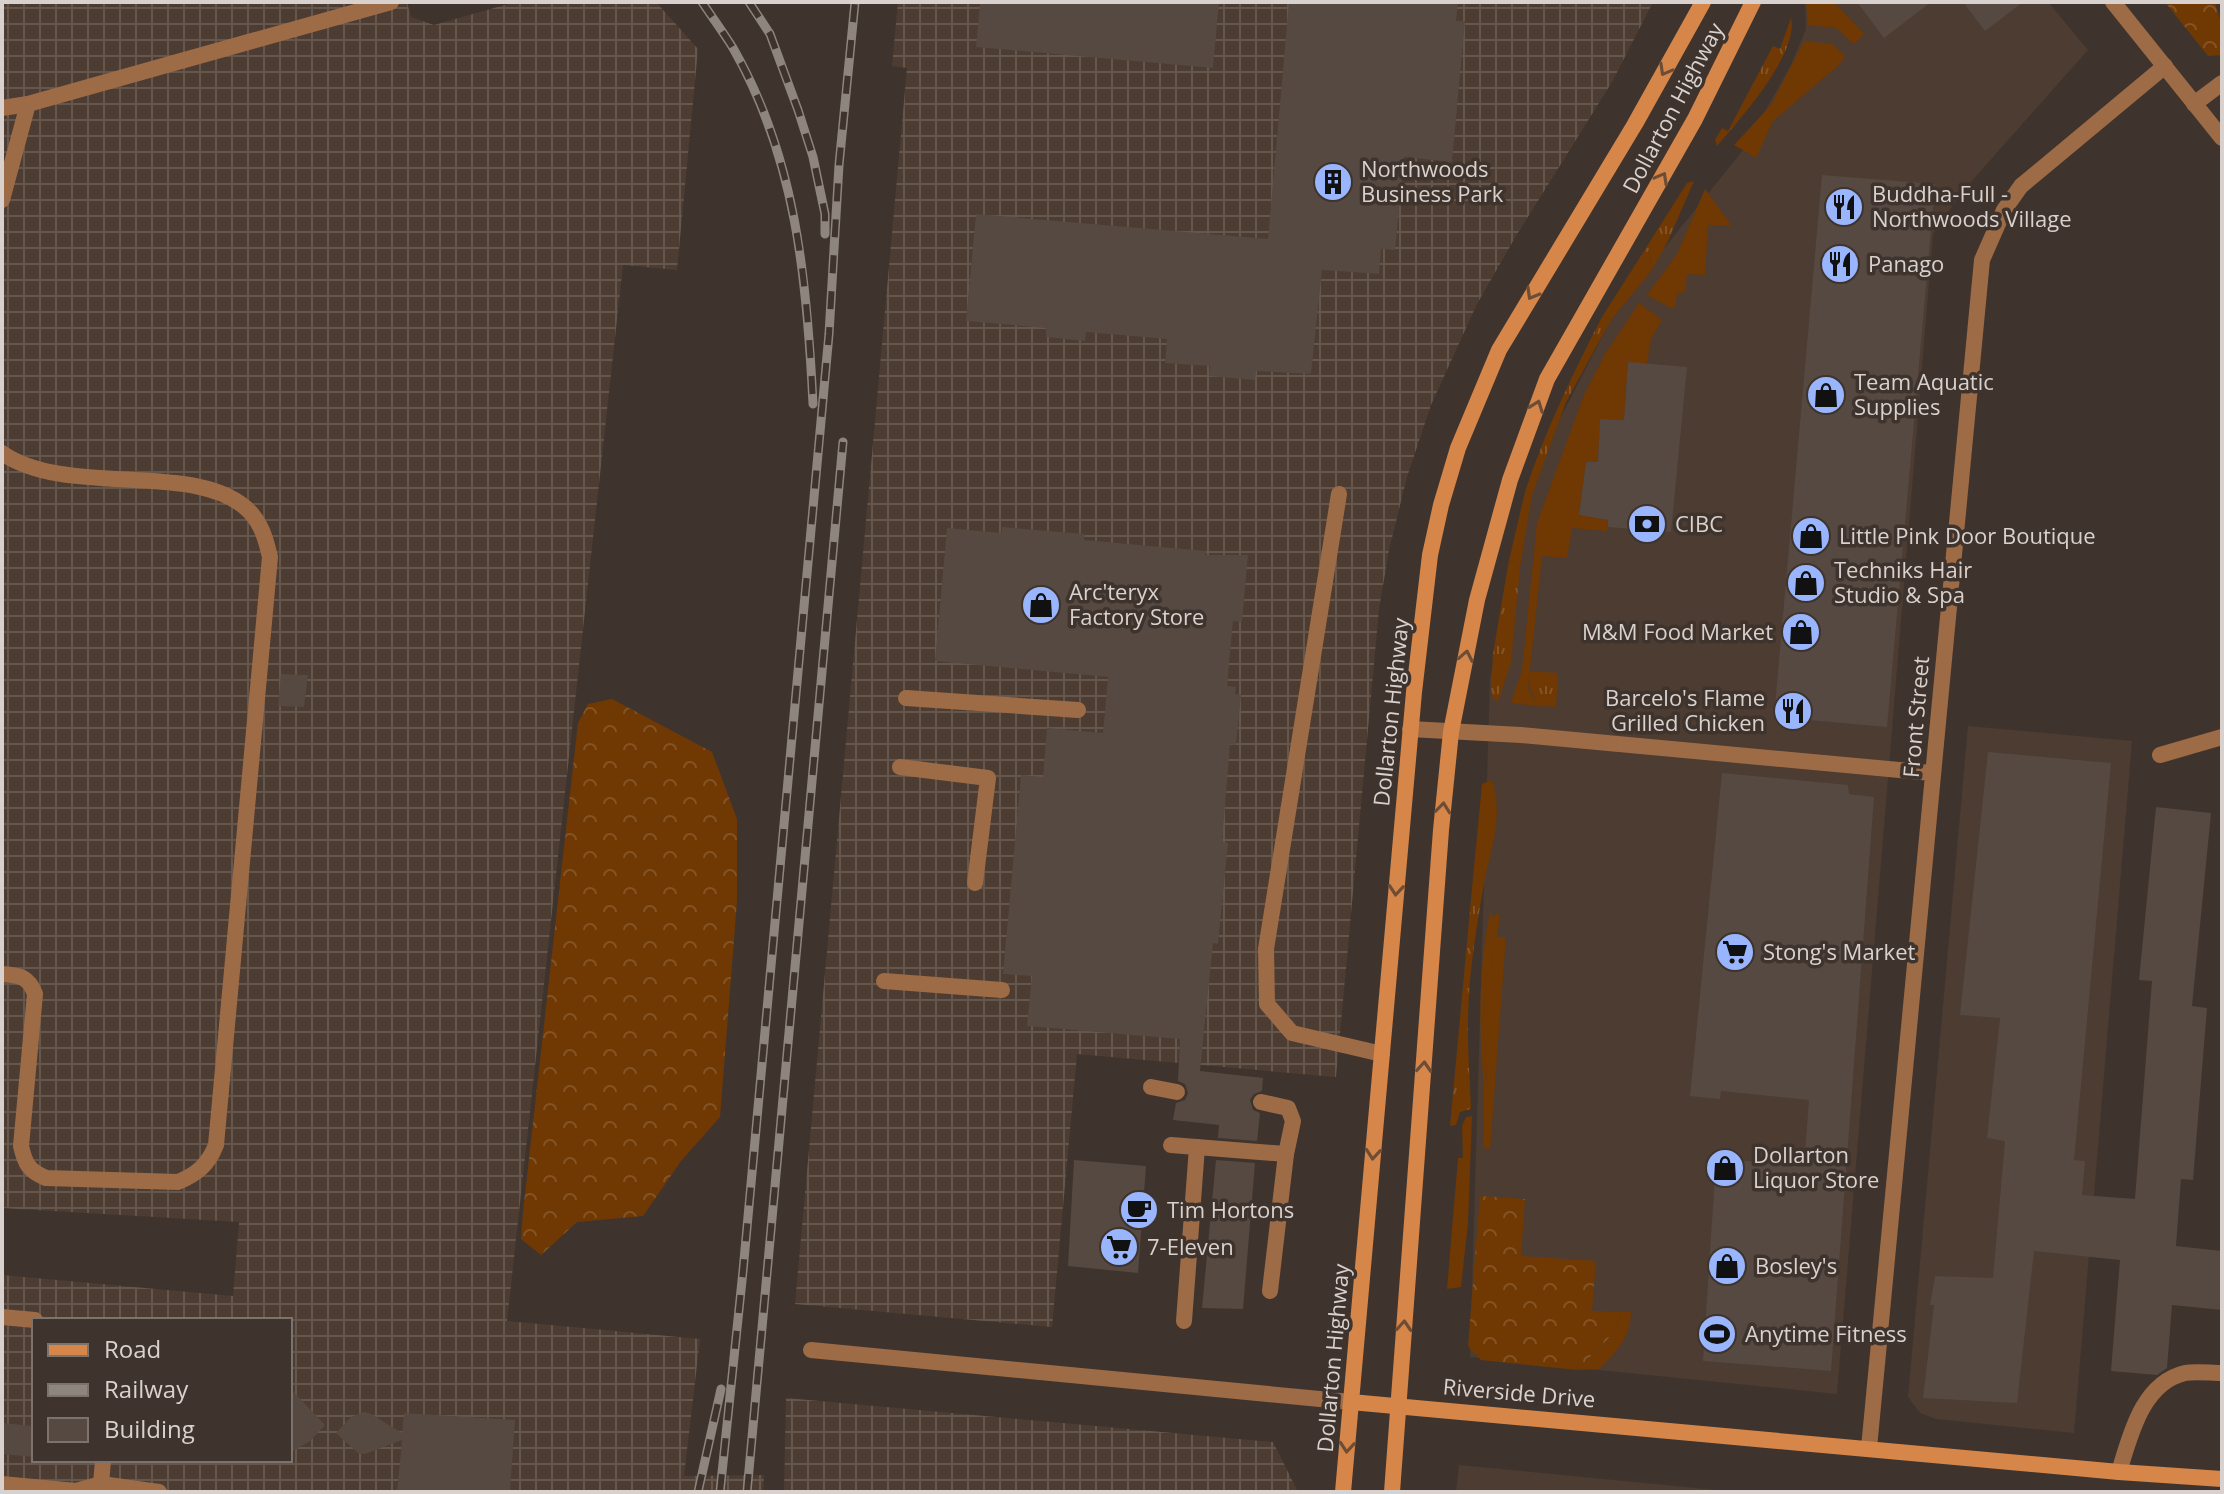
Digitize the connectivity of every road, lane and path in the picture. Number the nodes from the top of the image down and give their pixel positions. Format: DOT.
graph roads {
  1 [pos="391,2"];
  2 [pos="1703,2"];
  3 [pos="1753,2"];
  4 [pos="2113,2"];
  5 [pos="2165,66"];
  6 [pos="2222,83"];
  7 [pos="28,104"];
  8 [pos="2194,104"];
  9 [pos="2,108"];
  10 [pos="2222,138"];
  11 [pos="2,200"];
  12 [pos="2,453"];
  13 [pos="1339,494"];
  14 [pos="906,698"];
  15 [pos="1078,710"];
  16 [pos="1410,729"];
  17 [pos="1451,732"];
  18 [pos="2222,737"];
  19 [pos="2160,755"];
  20 [pos="900,767"];
  21 [pos="1932,773"];
  22 [pos="975,883"];
  23 [pos="2,974"];
  24 [pos="884,981"];
  25 [pos="1002,990"];
  26 [pos="1382,1054"];
  27 [pos="1151,1087"];
  28 [pos="1177,1092"];
  29 [pos="1261,1102"];
  30 [pos="1171,1145"];
  31 [pos="1197,1147"];
  32 [pos="1286,1154"];
  33 [pos="1270,1291"];
  34 [pos="2,1317"];
  35 [pos="32,1320"];
  36 [pos="1184,1321"];
  37 [pos="811,1350"];
  38 [pos="2222,1373"];
  39 [pos="1351,1402"];
  40 [pos="1399,1404"];
  41 [pos="1869,1448"];
  42 [pos="103,1462"];
  43 [pos="2119,1472"];
  44 [pos="2222,1479"];
  45 [pos="2,1484"];
  46 [pos="101,1484"];
  47 [pos="159,1492"];
  48 [pos="1343,1492"];
  49 [pos="1392,1492"];
  1 -- 7 [label="street"];
  2 -- 16 [label="main road, Dollarton Highway, one-way"];
  17 -- 3 [label="main road, Dollarton Highway, one-way"];
  4 -- 5 [label="street"];
  5 -- 8 [label="street"];
  5 -- 21 [label="street, Front Street"];
  6 -- 8 [label="street"];
  7 -- 9 [label="street"];
  7 -- 11 [label="street"];
  8 -- 10 [label="street"];
  12 -- 23 [label="street"];
  13 -- 26 [label="street"];
  14 -- 15 [label="street"];
  16 -- 17 [label="street"];
  16 -- 26 [label="main road, Dollarton Highway, one-way"];
  17 -- 21 [label="street"];
  40 -- 17 [label="main road, Dollarton Highway, one-way"];
  18 -- 19 [label="street"];
  20 -- 22 [label="street"];
  21 -- 41 [label="street, Front Street"];
  24 -- 25 [label="street"];
  26 -- 39 [label="main road, Dollarton Highway, one-way"];
  27 -- 28 [label="street"];
  29 -- 32 [label="street"];
  30 -- 31 [label="street"];
  31 -- 32 [label="street"];
  31 -- 36 [label="street"];
  32 -- 33 [label="street"];
  34 -- 35 [label="street"];
  37 -- 39 [label="street, Riverside Drive"];
  38 -- 43 [label="street"];
  39 -- 40 [label="main road, Riverside Drive"];
  39 -- 48 [label="main road, Dollarton Highway, one-way"];
  40 -- 41 [label="main road, Riverside Drive"];
  40 -- 49 [label="main road, Dollarton Highway"];
  41 -- 43 [label="main road, Riverside Drive"];
  42 -- 46 [label="street"];
  43 -- 44 [label="main road, Riverside Drive"];
  45 -- 46 [label="street"];
  46 -- 47 [label="street"];
}
